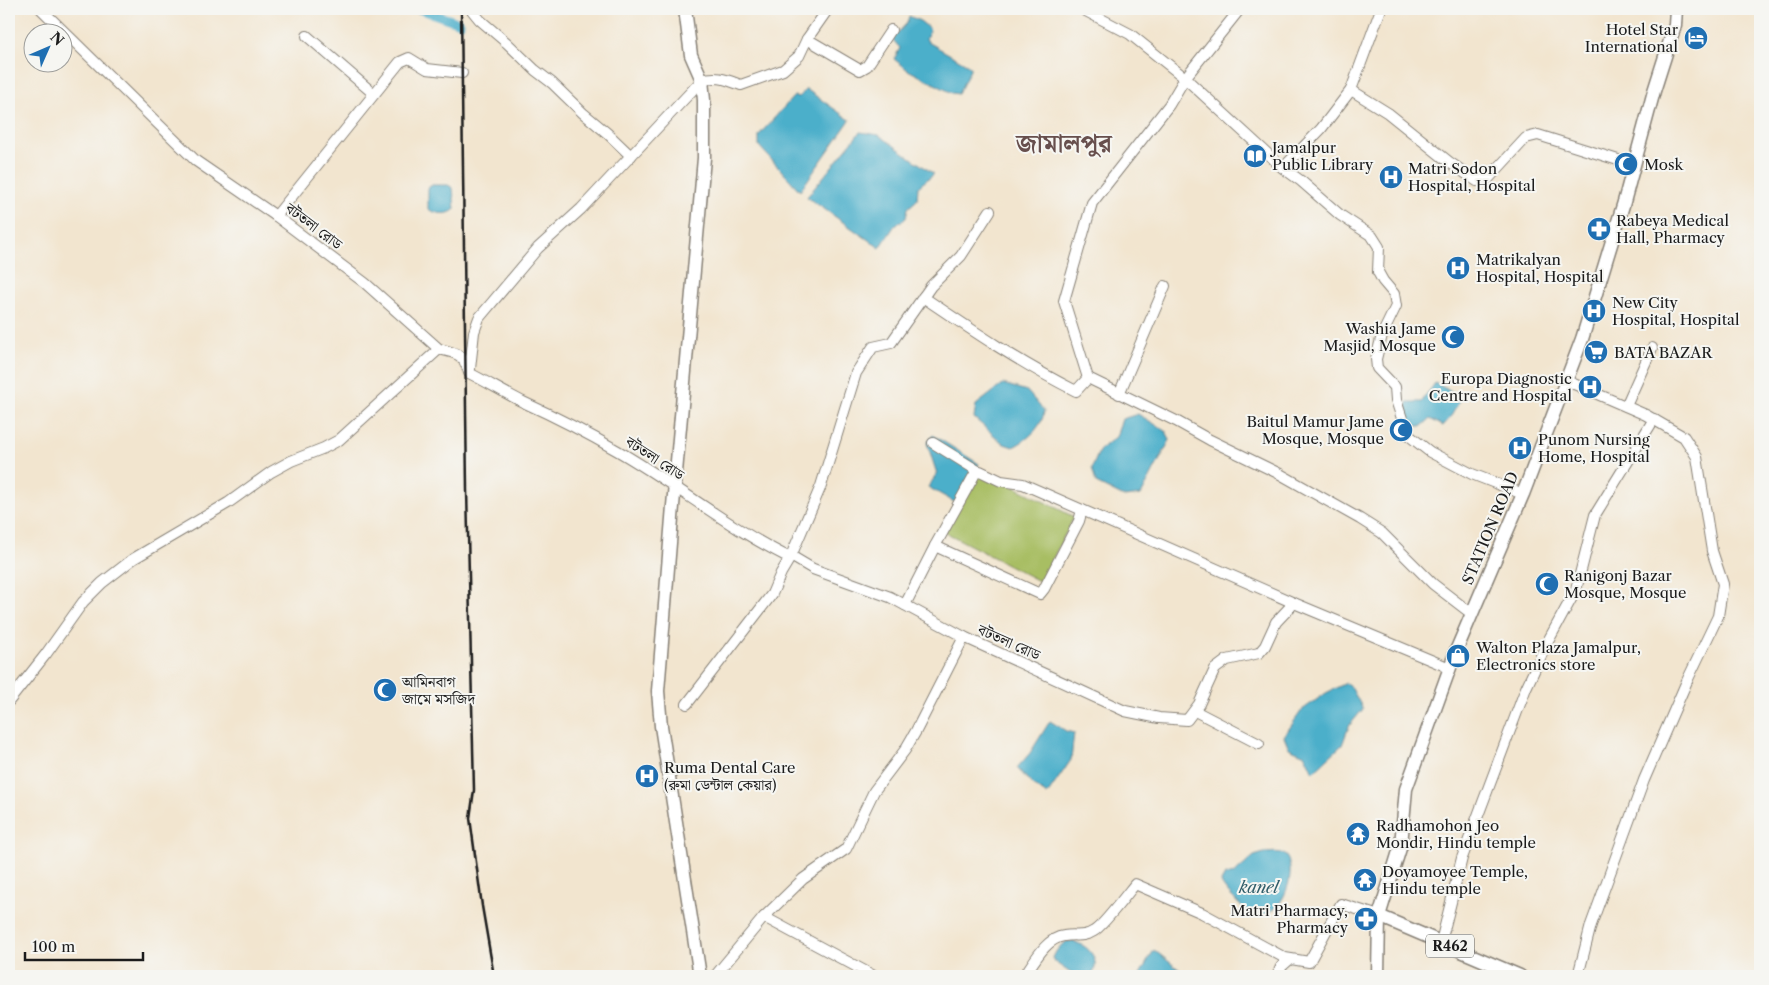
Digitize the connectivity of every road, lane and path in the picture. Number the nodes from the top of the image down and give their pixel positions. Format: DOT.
graph roads {
  1 [pos="41,9"];
  2 [pos="471,9"];
  3 [pos="685,9"];
  4 [pos="828,9"];
  5 [pos="1082,9"];
  6 [pos="1240,9"];
  7 [pos="1380,9"];
  8 [pos="1676,9"];
  9 [pos="890,30"];
  10 [pos="307,36"];
  11 [pos="807,39"];
  12 [pos="462,73"];
  13 [pos="1185,78"];
  14 [pos="702,80"];
  15 [pos="1351,90"];
  16 [pos="374,94"];
  17 [pos="631,156"];
  18 [pos="1634,165"];
  19 [pos="1283,168"];
  20 [pos="990,210"];
  21 [pos="276,216"];
  22 [pos="1165,286"];
  23 [pos="923,297"];
  24 [pos="1652,348"];
  25 [pos="439,349"];
  26 [pos="469,373"];
  27 [pos="1088,378"];
  28 [pos="1567,381"];
  29 [pos="1119,394"];
  30 [pos="1626,406"];
  31 [pos="1654,419"];
  32 [pos="933,443"];
  33 [pos="978,471"];
  34 [pos="675,488"];
  35 [pos="1523,494"];
  36 [pos="1082,510"];
  37 [pos="935,546"];
  38 [pos="791,557"];
  39 [pos="1294,603"];
  40 [pos="905,605"];
  41 [pos="1472,614"];
  42 [pos="964,637"];
  43 [pos="1450,668"];
  44 [pos="9,701"];
  45 [pos="687,704"];
  46 [pos="1195,711"];
  47 [pos="1259,744"];
  48 [pos="764,916"];
  49 [pos="1380,916"];
  50 [pos="1441,942"];
  51 [pos="1290,959"];
  52 [pos="700,976"];
  53 [pos="715,976"];
  54 [pos="874,976"];
  55 [pos="1024,976"];
  56 [pos="1277,976"];
  57 [pos="1378,976"];
  58 [pos="1520,976"];
  59 [pos="1578,976"];
  1 -- 21 [label="street, বটতলা রোড"];
  2 -- 17 [label="street"];
  3 -- 14 [label="main road"];
  4 -- 11 [label="street"];
  5 -- 13 [label="street"];
  6 -- 13 [label="street"];
  7 -- 15 [label="street"];
  8 -- 18 [label="main road, STATION ROAD"];
  9 -- 11 [label="street"];
  10 -- 16 [label="street"];
  11 -- 14 [label="street"];
  12 -- 16 [label="street"];
  13 -- 19 [label="street"];
  13 -- 27 [label="street"];
  14 -- 17 [label="street"];
  14 -- 34 [label="main road"];
  15 -- 18 [label="street"];
  15 -- 19 [label="street"];
  16 -- 21 [label="street"];
  17 -- 26 [label="street"];
  18 -- 28 [label="main road, STATION ROAD"];
  19 -- 35 [label="street"];
  20 -- 23 [label="street"];
  21 -- 25 [label="street, বটতলা রোড"];
  22 -- 29 [label="street"];
  23 -- 27 [label="street"];
  23 -- 38 [label="street"];
  24 -- 30 [label="street"];
  25 -- 26 [label="street, বটতলা রোড"];
  25 -- 44 [label="street"];
  26 -- 34 [label="street, বটতলা রোড"];
  27 -- 29 [label="street"];
  28 -- 30 [label="street"];
  28 -- 35 [label="main road, STATION ROAD"];
  29 -- 41 [label="street"];
  30 -- 31 [label="street"];
  31 -- 50 [label="street"];
  31 -- 59 [label="street"];
  32 -- 33 [label="street"];
  33 -- 36 [label="street"];
  33 -- 37 [label="street"];
  34 -- 38 [label="street, বটতলা রোড"];
  34 -- 52 [label="main road"];
  35 -- 41 [label="main road, STATION ROAD"];
  36 -- 37 [label="street"];
  36 -- 39 [label="street"];
  37 -- 40 [label="street"];
  38 -- 40 [label="street, বটতলা রোড"];
  38 -- 45 [label="street"];
  39 -- 43 [label="street"];
  39 -- 46 [label="street"];
  40 -- 42 [label="street, বটতলা রোড"];
  41 -- 43 [label="main road, STATION ROAD"];
  42 -- 46 [label="street, বটতলা রোড"];
  42 -- 48 [label="street"];
  43 -- 49 [label="main road, STATION ROAD"];
  46 -- 47 [label="street"];
  48 -- 53 [label="street"];
  48 -- 54 [label="street"];
  49 -- 50 [label="main road, R462"];
  49 -- 51 [label="street"];
  49 -- 57 [label="main road, STATION ROAD"];
  50 -- 58 [label="main road, R462"];
  51 -- 55 [label="street"];
  51 -- 56 [label="street"];
}
